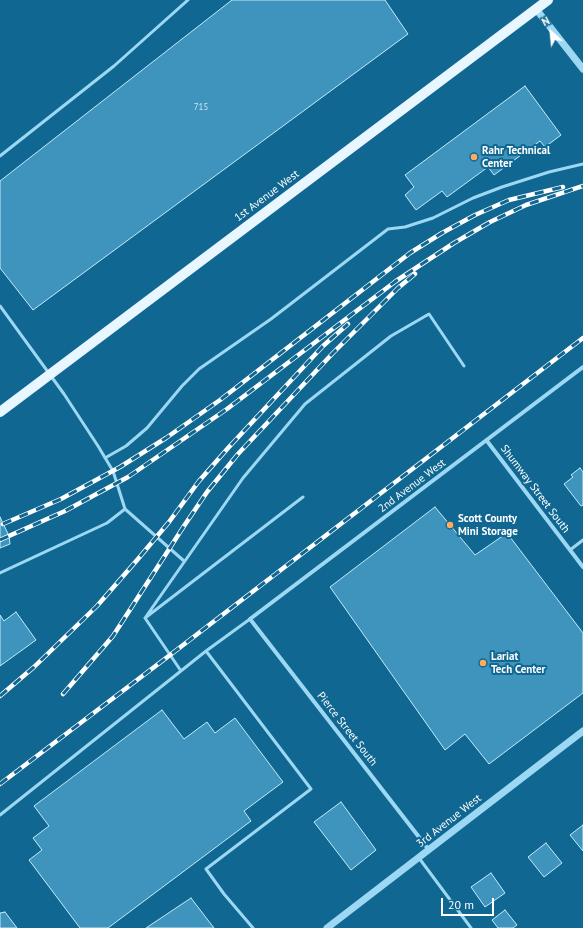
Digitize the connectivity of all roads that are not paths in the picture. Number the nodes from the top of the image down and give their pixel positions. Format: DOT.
graph roads {
  1 [pos="188,0"];
  2 [pos="548,0"];
  3 [pos="536,9"];
  4 [pos="583,69"];
  5 [pos="0,156"];
  6 [pos="583,164"];
  7 [pos="0,306"];
  8 [pos="464,366"];
  9 [pos="583,367"];
  10 [pos="50,374"];
  11 [pos="0,412"];
  12 [pos="487,441"];
  13 [pos="105,458"];
  14 [pos="303,497"];
  15 [pos="125,509"];
  16 [pos="583,540"];
  17 [pos="570,550"];
  18 [pos="184,561"];
  19 [pos="583,567"];
  20 [pos="0,573"];
  21 [pos="145,618"];
  22 [pos="250,619"];
  23 [pos="206,651"];
  24 [pos="181,671"];
  25 [pos="583,731"];
  26 [pos="0,815"];
  27 [pos="429,850"];
  28 [pos="419,858"];
  29 [pos="253,928"];
  30 [pos="328,928"];
  31 [pos="471,928"];
  1 -- 5 [label="lane"];
  2 -- 3 [label="main road, 1st Avenue West"];
  3 -- 4 [label="street"];
  3 -- 10 [label="main road, 1st Avenue West"];
  6 -- 13 [label="lane"];
  7 -- 10 [label="lane"];
  8 -- 18 [label="lane"];
  9 -- 12 [label="street, 2nd Avenue West"];
  10 -- 11 [label="main road, 1st Avenue West"];
  10 -- 13 [label="lane"];
  12 -- 17 [label="street, Shumway Street South"];
  12 -- 22 [label="street, 2nd Avenue West"];
  13 -- 15 [label="lane"];
  14 -- 21 [label="lane"];
  15 -- 18 [label="lane"];
  15 -- 20 [label="lane"];
  16 -- 17 [label="lane"];
  17 -- 19 [label="street, Shumway Street South"];
  18 -- 21 [label="lane"];
  21 -- 24 [label="lane"];
  22 -- 23 [label="lane"];
  22 -- 27 [label="street, Pierce Street South"];
  23 -- 24 [label="lane"];
  23 -- 29 [label="lane"];
  24 -- 26 [label="lane"];
  25 -- 27 [label="street, 3rd Avenue West"];
  27 -- 28 [label="street, 3rd Avenue West"];
  28 -- 30 [label="street, 3rd Avenue West"];
  28 -- 31 [label="lane"];
}
